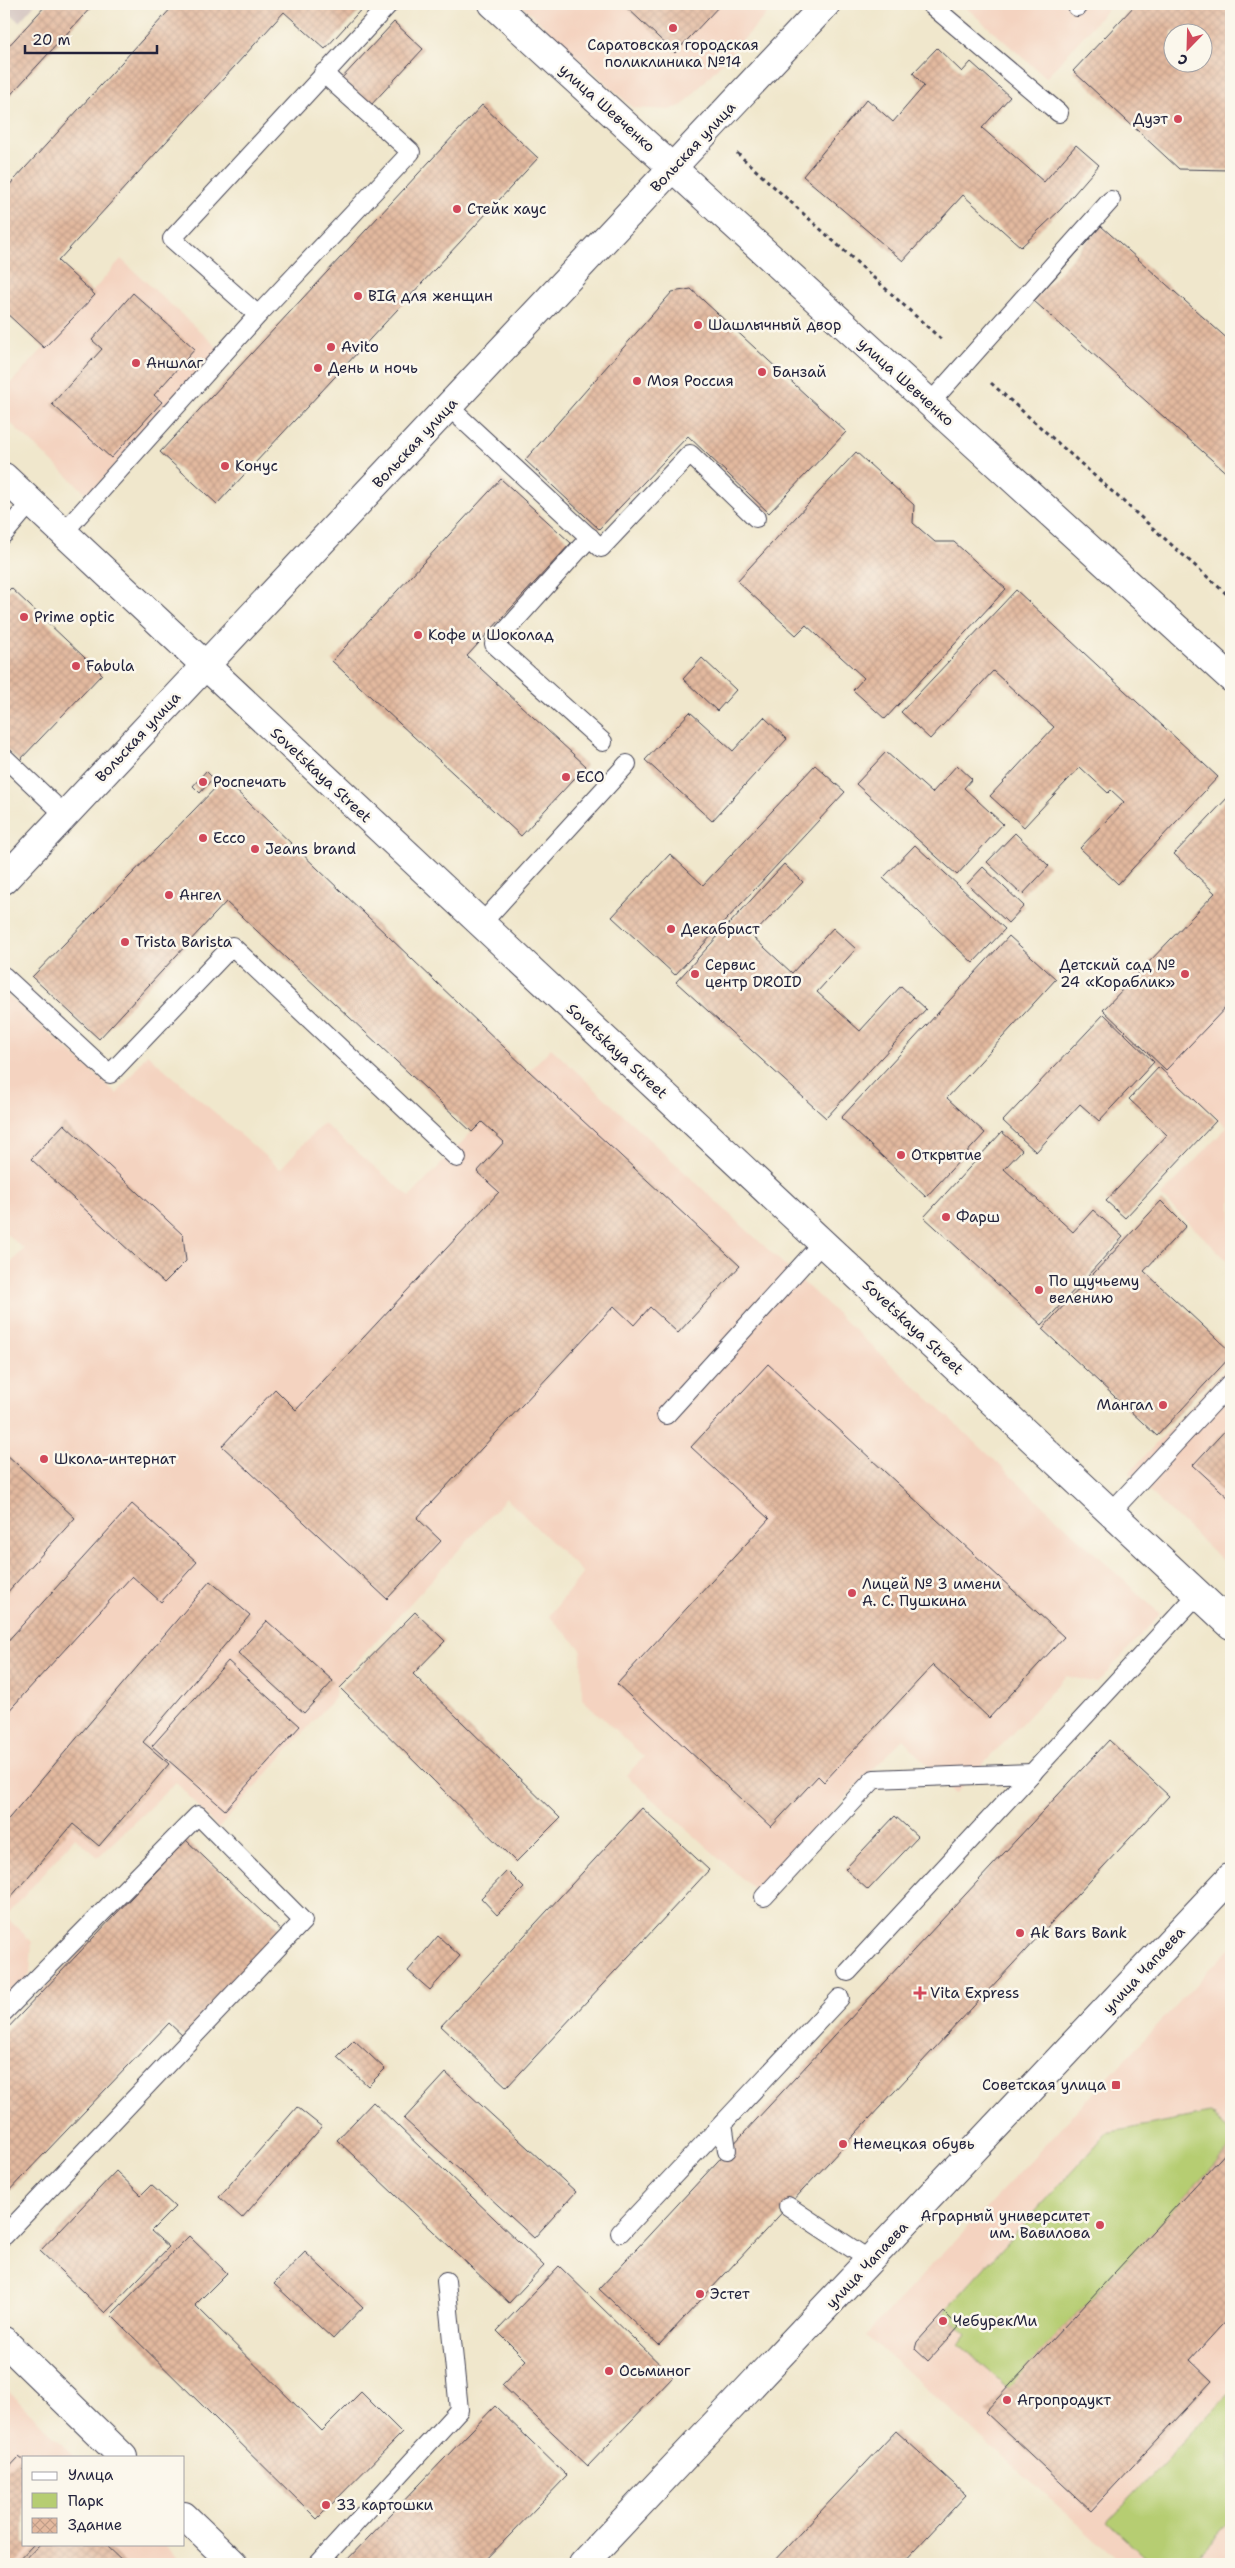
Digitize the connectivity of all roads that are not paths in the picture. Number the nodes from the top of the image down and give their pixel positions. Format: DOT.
graph roads {
  1 [pos="389,4"];
  2 [pos="493,4"];
  3 [pos="826,4"];
  4 [pos="930,4"];
  5 [pos="323,73"];
  6 [pos="1059,112"];
  7 [pos="673,168"];
  8 [pos="1111,200"];
  9 [pos="258,315"];
  10 [pos="930,403"];
  11 [pos="449,407"];
  12 [pos="4,477"];
  13 [pos="31,502"];
  14 [pos="756,518"];
  15 [pos="63,532"];
  16 [pos="4,534"];
  17 [pos="590,537"];
  18 [pos="205,666"];
  19 [pos="1231,678"];
  20 [pos="603,742"];
  21 [pos="4,757"];
  22 [pos="627,764"];
  23 [pos="65,815"];
  24 [pos="4,880"];
  25 [pos="481,924"];
  26 [pos="4,976"];
  27 [pos="457,1158"];
  28 [pos="822,1243"];
  29 [pos="1231,1383"];
  30 [pos="666,1415"];
  31 [pos="1112,1511"];
  32 [pos="1198,1594"];
  33 [pos="1231,1625"];
  34 [pos="1034,1773"];
  35 [pos="1231,1877"];
  36 [pos="764,1897"];
  37 [pos="848,1972"];
  38 [pos="840,1998"];
  39 [pos="4,2012"];
  40 [pos="724,2123"];
  41 [pos="727,2150"];
  42 [pos="788,2206"];
  43 [pos="620,2234"];
  44 [pos="4,2236"];
  45 [pos="871,2261"];
  46 [pos="446,2281"];
  47 [pos="4,2341"];
  48 [pos="122,2456"];
  49 [pos="185,2517"];
  50 [pos="234,2564"];
  51 [pos="318,2564"];
  52 [pos="583,2564"];
  1 -- 5 [label="lane"];
  2 -- 7 [label="street, улица Шевченко"];
  3 -- 7 [label="street, Вольская улица"];
  4 -- 6 [label="lane"];
  5 -- 9 [label="lane"];
  5 -- 9 [label="lane"];
  7 -- 10 [label="street, улица Шевченко"];
  7 -- 11 [label="street, Вольская улица"];
  8 -- 10 [label="lane"];
  9 -- 15 [label="lane"];
  10 -- 19 [label="street, улица Шевченко"];
  11 -- 17 [label="lane"];
  11 -- 18 [label="street, Вольская улица"];
  12 -- 13 [label="street, Sovetskaya Street"];
  13 -- 15 [label="street, Sovetskaya Street"];
  13 -- 16 [label="lane"];
  14 -- 17 [label="lane"];
  15 -- 18 [label="street, Sovetskaya Street"];
  17 -- 20 [label="lane"];
  18 -- 23 [label="street, Вольская улица"];
  18 -- 25 [label="street, Sovetskaya Street"];
  21 -- 23 [label="lane"];
  22 -- 25 [label="lane"];
  23 -- 24 [label="street, Вольская улица"];
  25 -- 28 [label="street, Sovetskaya Street"];
  26 -- 27 [label="lane"];
  28 -- 30 [label="lane"];
  28 -- 31 [label="street, Sovetskaya Street"];
  29 -- 31 [label="lane"];
  31 -- 32 [label="street, Sovetskaya Street"];
  32 -- 33 [label="street, Sovetskaya Street"];
  32 -- 34 [label="lane"];
  34 -- 36 [label="lane"];
  34 -- 37 [label="lane"];
  35 -- 45 [label="street, улица Чапаева"];
  38 -- 40 [label="lane"];
  39 -- 44 [label="lane"];
  40 -- 41 [label="lane"];
  40 -- 43 [label="lane"];
  42 -- 45 [label="lane"];
  45 -- 52 [label="street, улица Чапаева"];
  46 -- 51 [label="lane"];
  47 -- 48 [label="street"];
  49 -- 50 [label="street"];
}
